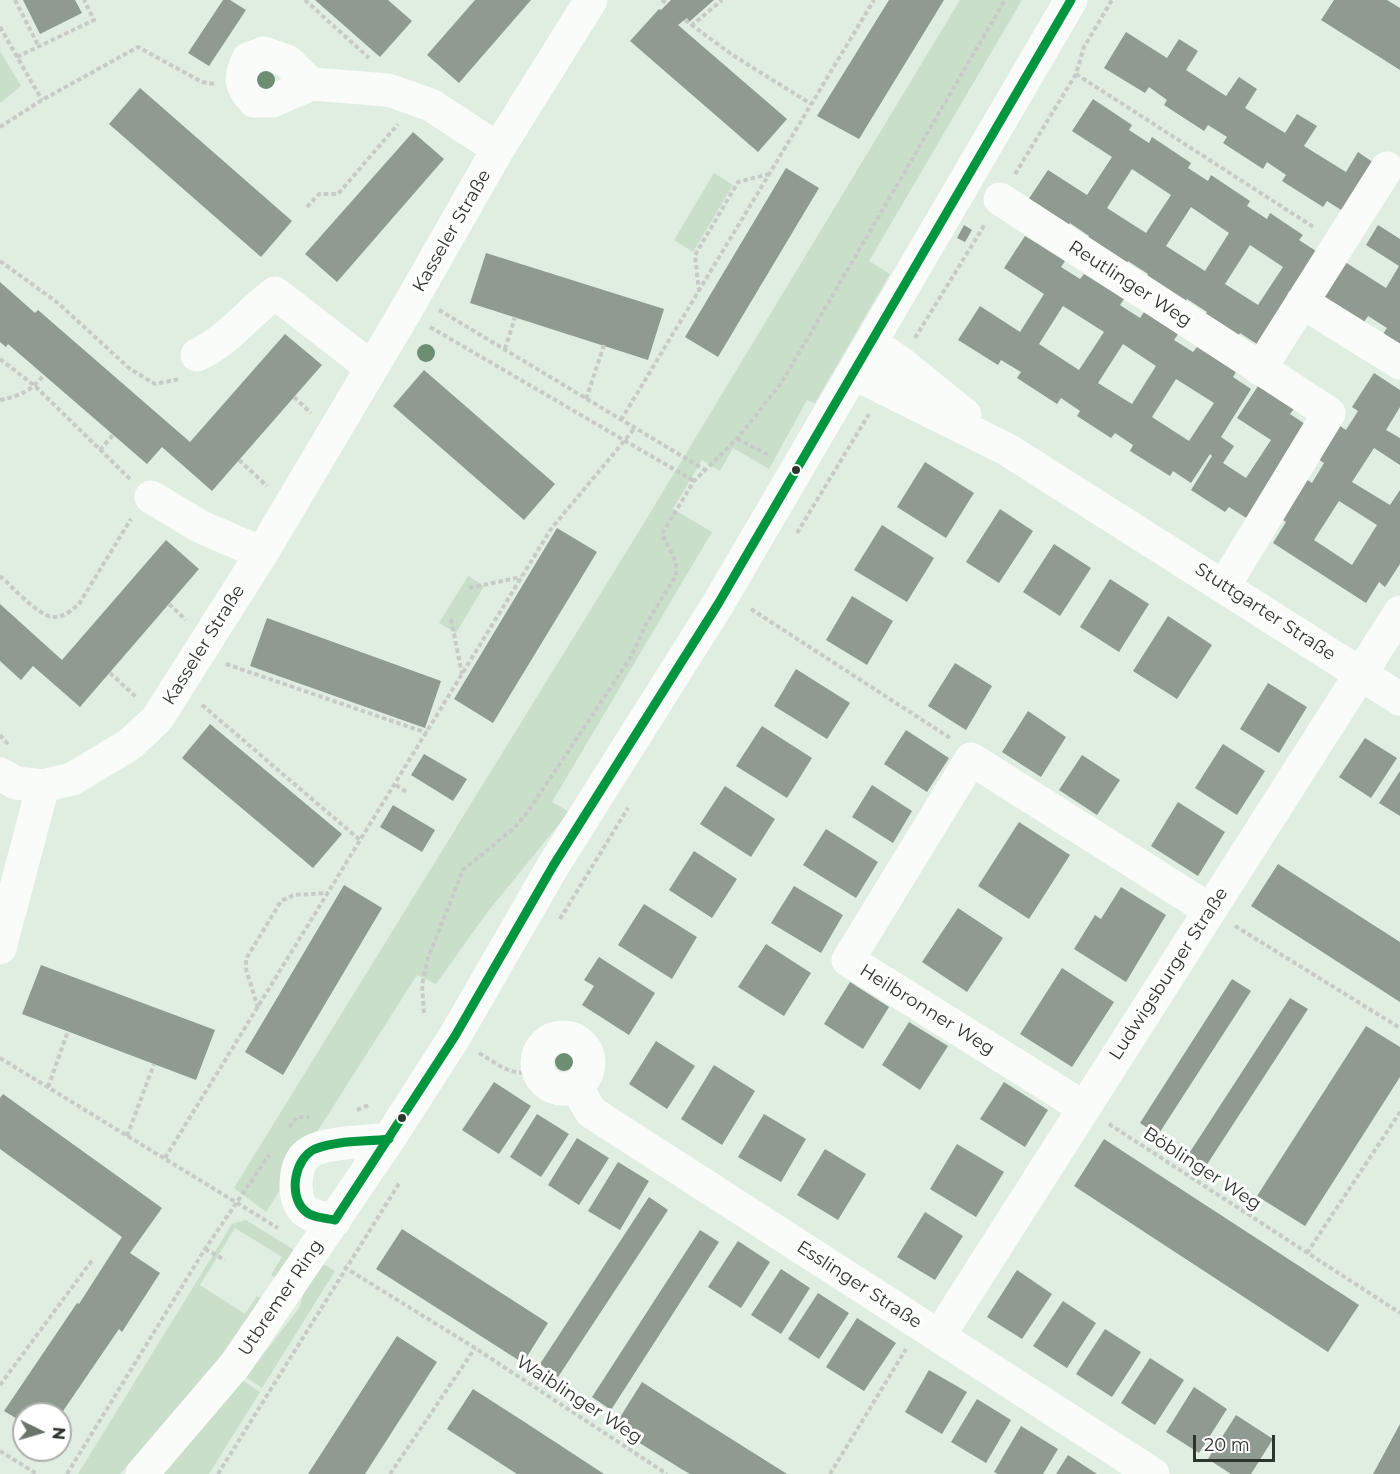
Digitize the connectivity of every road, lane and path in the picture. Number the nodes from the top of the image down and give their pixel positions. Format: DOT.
graph roads {
  1 [pos="15,0"];
  2 [pos="84,0"];
  3 [pos="305,0"];
  4 [pos="591,0"];
  5 [pos="662,0"];
  6 [pos="722,0"];
  7 [pos="874,0"];
  8 [pos="1005,0"];
  9 [pos="1071,0"];
  10 [pos="667,4"];
  11 [pos="684,20"];
  12 [pos="691,26"];
  13 [pos="0,27"];
  14 [pos="39,47"];
  15 [pos="17,57"];
  16 [pos="1076,74"];
  17 [pos="242,89"];
  18 [pos="380,89"];
  19 [pos="416,99"];
  20 [pos="42,100"];
  21 [pos="811,104"];
  22 [pos="0,127"];
  23 [pos="498,149"];
  24 [pos="1387,168"];
  25 [pos="770,173"];
  26 [pos="1000,199"];
  27 [pos="307,207"];
  28 [pos="1339,243"];
  29 [pos="0,261"];
  30 [pos="699,292"];
  31 [pos="1302,302"];
  32 [pos="410,304"];
  33 [pos="515,317"];
  34 [pos="871,343"];
  35 [pos="604,345"];
  36 [pos="505,349"];
  37 [pos="197,354"];
  38 [pos="0,359"];
  39 [pos="1400,363"];
  40 [pos="372,368"];
  41 [pos="1260,369"];
  42 [pos="853,373"];
  43 [pos="44,375"];
  44 [pos="35,386"];
  45 [pos="586,399"];
  46 [pos="0,400"];
  47 [pos="621,420"];
  48 [pos="635,428"];
  49 [pos="113,435"];
  50 [pos="737,439"];
  51 [pos="625,442"];
  52 [pos="99,450"];
  53 [pos="1008,450"];
  54 [pos="239,460"];
  55 [pos="796,469"];
  56 [pos="705,470"];
  57 [pos="694,481"];
  58 [pos="151,497"];
  59 [pos="290,506"];
  60 [pos="262,553"];
  61 [pos="0,576"];
  62 [pos="522,577"];
  63 [pos="1224,586"];
  64 [pos="469,588"];
  65 [pos="751,609"];
  66 [pos="1400,612"];
  67 [pos="451,619"];
  68 [pos="198,654"];
  69 [pos="1360,673"];
  70 [pos="462,675"];
  71 [pos="178,685"];
  72 [pos="1400,699"];
  73 [pos="427,733"];
  74 [pos="971,759"];
  75 [pos="0,774"];
  76 [pos="396,785"];
  77 [pos="43,786"];
  78 [pos="408,793"];
  79 [pos="361,842"];
  80 [pos="329,893"];
  81 [pos="1210,910"];
  82 [pos="0,948"];
  83 [pos="258,1008"];
  84 [pos="424,1013"];
  85 [pos="1400,1028"];
  86 [pos="68,1031"];
  87 [pos="455,1036"];
  88 [pos="0,1058"];
  89 [pos="154,1064"];
  90 [pos="538,1070"];
  91 [pos="576,1086"];
  92 [pos="48,1088"];
  93 [pos="1083,1107"];
  94 [pos="1400,1112"];
  95 [pos="127,1136"];
  96 [pos="389,1139"];
  97 [pos="165,1158"];
  98 [pos="235,1202"];
  99 [pos="335,1220"];
  100 [pos="205,1249"];
  101 [pos="313,1250"];
  102 [pos="1306,1253"];
  103 [pos="93,1259"];
  104 [pos="225,1260"];
  105 [pos="1400,1312"];
  106 [pos="930,1330"];
  107 [pos="475,1348"];
  108 [pos="0,1384"];
  109 [pos="0,1451"];
  110 [pos="37,1474"];
  111 [pos="67,1474"];
  112 [pos="142,1474"];
  113 [pos="218,1474"];
  114 [pos="390,1474"];
  115 [pos="667,1474"];
  116 [pos="830,1474"];
  117 [pos="1153,1474"];
  1 -- 14 [label="path"];
  2 -- 14 [label="path"];
  3 -- 18 [label="path"];
  4 -- 23 [label="street, Kasseler Straße"];
  5 -- 10 [label="path"];
  6 -- 12 [label="path"];
  7 -- 21 [label="path"];
  8 -- 50 [label="path"];
  9 -- 34 [label="street, Utbremer Ring"];
  11 -- 12 [label="path"];
  12 -- 21 [label="path"];
  13 -- 15 [label="path"];
  14 -- 15 [label="path"];
  15 -- 20 [label="path"];
  16 -- 28 [label="path"];
  17 -- 18 [label="street, Kasseler Straße"];
  17 -- 20 [label="path"];
  18 -- 19 [label="street, Kasseler Straße"];
  19 -- 23 [label="street, Kasseler Straße"];
  19 -- 27 [label="path"];
  20 -- 22 [label="path"];
  21 -- 25 [label="path"];
  23 -- 32 [label="street, Kasseler Straße"];
  24 -- 28 [label="street"];
  25 -- 30 [label="path"];
  25 -- 30 [label="path"];
  26 -- 41 [label="street, Reutlinger Weg"];
  28 -- 31 [label="street"];
  29 -- 37 [label="path"];
  30 -- 47 [label="path"];
  31 -- 39 [label="street"];
  31 -- 41 [label="street"];
  32 -- 36 [label="path"];
  32 -- 40 [label="street, Kasseler Straße"];
  32 -- 51 [label="path, Kasseler Straße"];
  33 -- 36 [label="path"];
  34 -- 42 [label="street, Utbremer Ring"];
  34 -- 53 [label="street, Stuttgarter Straße"];
  35 -- 45 [label="path"];
  36 -- 45 [label="path"];
  37 -- 40 [label="street"];
  38 -- 44 [label="path"];
  40 -- 59 [label="street, Kasseler Straße"];
  41 -- 63 [label="street, Reutlinger Weg"];
  42 -- 53 [label="street, Stuttgarter Straße"];
  42 -- 55 [label="street, Utbremer Ring"];
  43 -- 44 [label="path"];
  44 -- 46 [label="path"];
  44 -- 52 [label="path"];
  45 -- 47 [label="path"];
  47 -- 48 [label="path"];
  48 -- 51 [label="path"];
  48 -- 56 [label="path"];
  49 -- 52 [label="path"];
  50 -- 55 [label="path"];
  50 -- 56 [label="path"];
  51 -- 57 [label="path, Kasseler Straße"];
  51 -- 62 [label="path"];
  52 -- 58 [label="path"];
  53 -- 63 [label="street, Stuttgarter Straße"];
  54 -- 59 [label="path"];
  55 -- 87 [label="street, Utbremer Ring"];
  56 -- 57 [label="path"];
  57 -- 84 [label="path"];
  58 -- 60 [label="street"];
  58 -- 61 [label="path"];
  59 -- 60 [label="street, Kasseler Straße"];
  60 -- 68 [label="street, Kasseler Straße"];
  62 -- 64 [label="path"];
  62 -- 70 [label="path"];
  63 -- 69 [label="street, Stuttgarter Straße"];
  65 -- 74 [label="path"];
  66 -- 69 [label="street, Ludwigsburger Straße"];
  67 -- 70 [label="path"];
  68 -- 71 [label="street, Kasseler Straße"];
  68 -- 73 [label="path"];
  69 -- 72 [label="street, Stuttgarter Straße"];
  69 -- 81 [label="street, Ludwigsburger Straße"];
  70 -- 73 [label="path"];
  71 -- 77 [label="street, Kasseler Straße"];
  71 -- 79 [label="path"];
  73 -- 76 [label="path"];
  74 -- 81 [label="street"];
  74 -- 93 [label="street, Heilbronner Weg"];
  75 -- 77 [label="street"];
  76 -- 78 [label="path"];
  76 -- 79 [label="path"];
  77 -- 82 [label="street"];
  79 -- 80 [label="path"];
  80 -- 83 [label="path"];
  80 -- 83 [label="path"];
  81 -- 85 [label="path"];
  81 -- 93 [label="street, Ludwigsburger Straße"];
  83 -- 97 [label="path"];
  86 -- 92 [label="path"];
  87 -- 90 [label="path"];
  87 -- 96 [label="street, Utbremer Ring"];
  88 -- 92 [label="path"];
  89 -- 95 [label="path"];
  90 -- 91 [label="street"];
  90 -- 91 [label="street"];
  91 -- 106 [label="street, Esslinger Straße"];
  92 -- 95 [label="path"];
  93 -- 102 [label="path, Böblinger Weg"];
  93 -- 106 [label="street, Ludwigsburger Straße"];
  94 -- 102 [label="path"];
  95 -- 97 [label="path"];
  96 -- 99 [label="street, Utbremer Ring"];
  96 -- 99 [label="street"];
  97 -- 98 [label="path"];
  98 -- 100 [label="path"];
  98 -- 101 [label="path"];
  99 -- 101 [label="street, Utbremer Ring"];
  100 -- 104 [label="path"];
  100 -- 111 [label="path"];
  101 -- 112 [label="street, Utbremer Ring"];
  102 -- 105 [label="path, Böblinger Weg"];
  103 -- 108 [label="path"];
  106 -- 116 [label="path"];
  106 -- 117 [label="street, Esslinger Straße"];
  107 -- 113 [label="path, Waiblinger Weg"];
  107 -- 114 [label="path"];
  107 -- 115 [label="path, Waiblinger Weg"];
  109 -- 110 [label="path"];
}
